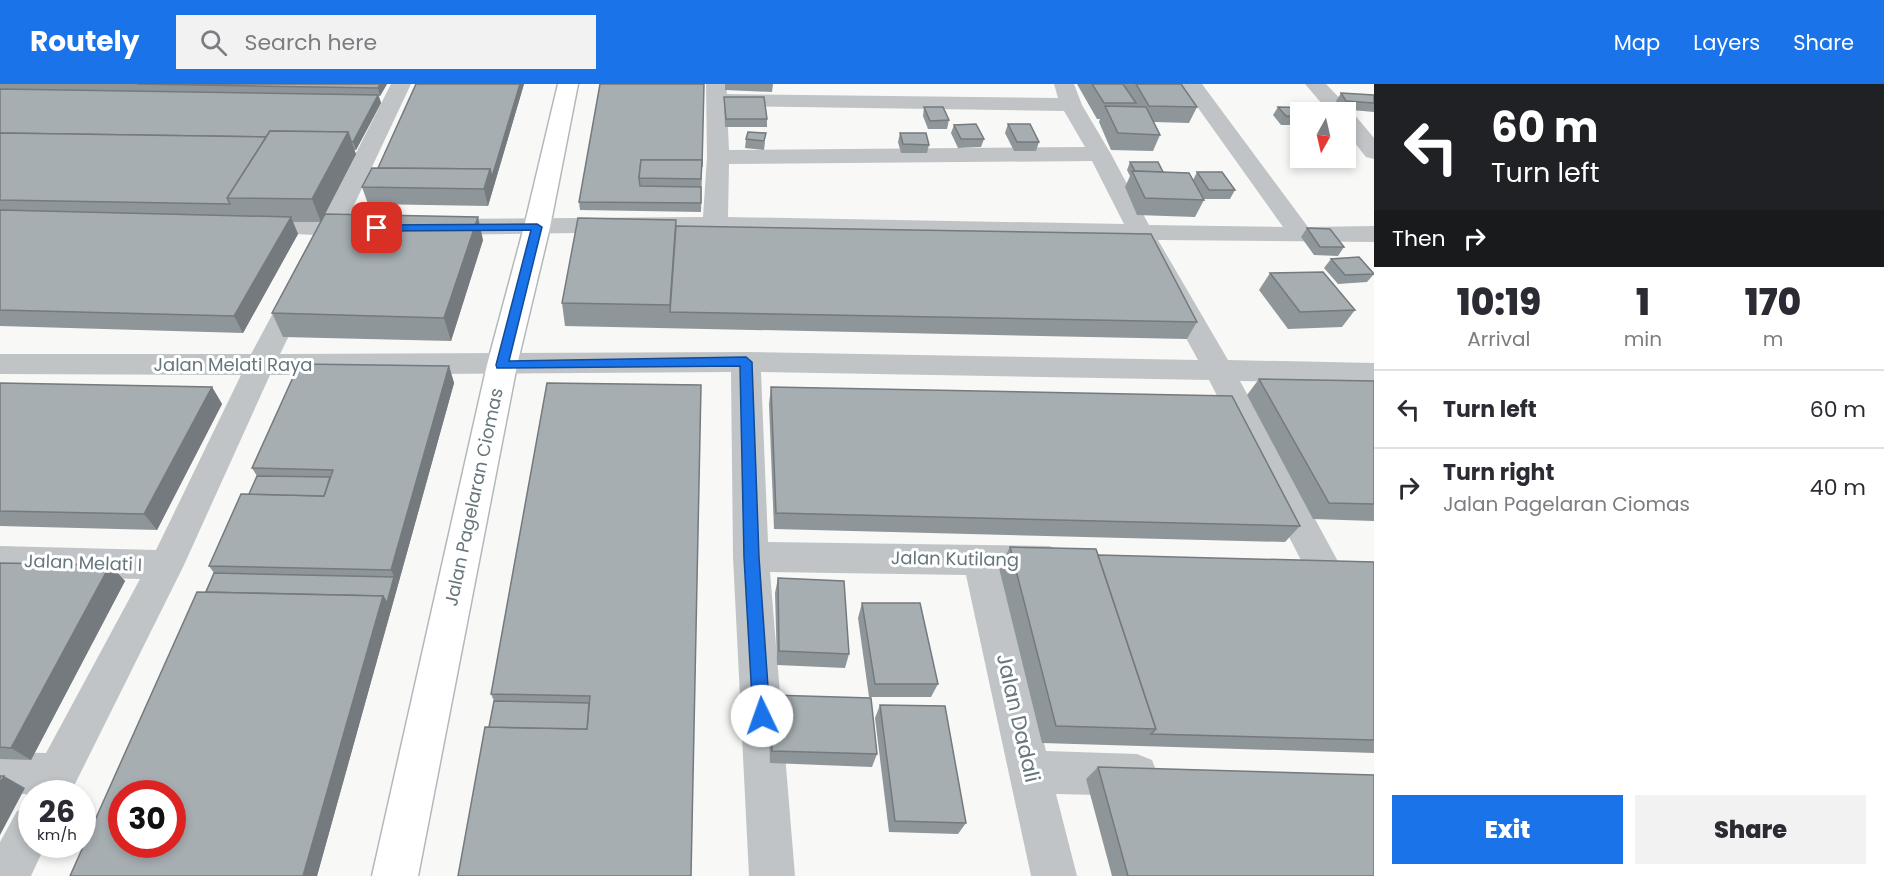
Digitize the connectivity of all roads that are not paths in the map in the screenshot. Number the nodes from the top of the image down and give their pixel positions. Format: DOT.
graph roads {
  1 [pos="568,84"];
  2 [pos="1191,84"];
  3 [pos="1315,84"];
  4 [pos="397,92"];
  5 [pos="716,92"];
  6 [pos="1067,95"];
  7 [pos="369,100"];
  8 [pos="1331,102"];
  9 [pos="1356,131"];
  10 [pos="343,152"];
  11 [pos="1374,152"];
  12 [pos="366,153"];
  13 [pos="1100,154"];
  14 [pos="718,157"];
  15 [pos="715,225"];
  16 [pos="225,226"];
  17 [pos="537,227"];
  18 [pos="331,228"];
  19 [pos="1140,231"];
  20 [pos="1374,234"];
  21 [pos="1301,235"];
  22 [pos="746,362"];
  23 [pos="0,364"];
  24 [pos="502,365"];
  25 [pos="260,366"];
  26 [pos="1220,372"];
  27 [pos="1374,373"];
  28 [pos="751,557"];
  29 [pos="981,560"];
  30 [pos="0,561"];
  31 [pos="1075,561"];
  32 [pos="166,565"];
  33 [pos="1286,565"];
  34 [pos="1031,772"];
  35 [pos="0,773"];
  36 [pos="1173,775"];
  37 [pos="33,780"];
  38 [pos="54,780"];
  39 [pos="18,854"];
  40 [pos="7,876"];
  41 [pos="395,876"];
  42 [pos="772,876"];
  43 [pos="1054,876"];
  1 -- 17 [label="main road, Jalan Pagelaran Ciomas"];
  2 -- 21 [label="street"];
  3 -- 8 [label="street"];
  4 -- 7 [label="street"];
  4 -- 12 [label="street"];
  5 -- 6 [label="street"];
  5 -- 14 [label="street"];
  6 -- 13 [label="street"];
  9 -- 11 [label="street"];
  10 -- 12 [label="street"];
  12 -- 18 [label="street"];
  13 -- 14 [label="street"];
  13 -- 19 [label="street"];
  14 -- 15 [label="street"];
  15 -- 17 [label="street"];
  15 -- 19 [label="street"];
  16 -- 18 [label="street"];
  17 -- 18 [label="street"];
  17 -- 24 [label="main road, Jalan Pagelaran Ciomas"];
  18 -- 25 [label="street"];
  19 -- 21 [label="street"];
  19 -- 26 [label="street"];
  20 -- 21 [label="street"];
  22 -- 24 [label="street, Jalan Melati Raya"];
  22 -- 26 [label="street, Jalan Melati Raya"];
  22 -- 28 [label="street"];
  23 -- 25 [label="street, Jalan Melati Raya"];
  24 -- 25 [label="street, Jalan Melati Raya"];
  24 -- 41 [label="main road, Jalan Pagelaran Ciomas"];
  25 -- 32 [label="street"];
  26 -- 27 [label="street, Jalan Melati Raya"];
  26 -- 33 [label="street"];
  28 -- 29 [label="street, Jalan Kutilang"];
  28 -- 42 [label="street"];
  29 -- 31 [label="street, Jalan Kutilang"];
  29 -- 34 [label="street, Jalan Dadali"];
  30 -- 32 [label="street, Jalan Melati I"];
  32 -- 38 [label="street"];
  34 -- 36 [label="street"];
  34 -- 43 [label="street, Jalan Dadali"];
  35 -- 37 [label="street"];
  39 -- 40 [label="street"];
}
